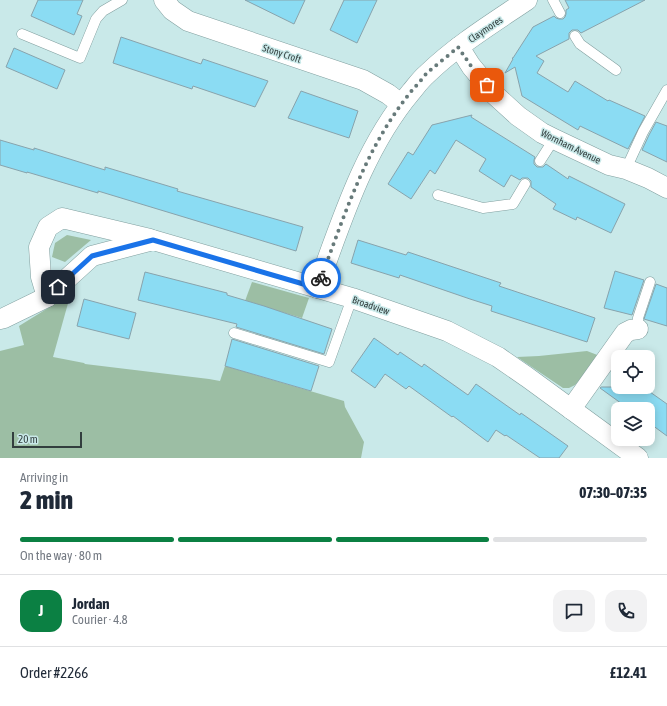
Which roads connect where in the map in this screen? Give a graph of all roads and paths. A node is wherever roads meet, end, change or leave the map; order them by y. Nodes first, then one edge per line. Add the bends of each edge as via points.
1 (122, 0) edge
2 (164, 0) edge
3 (527, 0) edge
4 (553, 0) edge
5 (560, 13) dead end
6 (22, 34) dead end
7 (575, 36) dead end
8 (458, 47) junction
9 (616, 70) dead end
10 (667, 90) edge
11 (401, 104) junction
12 (554, 139) junction
13 (540, 161) dead end
14 (626, 169) junction
15 (525, 184) dead end
16 (667, 188) edge
17 (438, 195) dead end
18 (153, 240) junction
19 (650, 282) dead end
20 (317, 288) junction
21 (47, 297) junction
22 (352, 298) junction
23 (0, 319) edge
24 (638, 330) joint
25 (234, 333) dead end
26 (571, 409) junction
27 (638, 458) edge

1 - 6 lane via 103,11 96,19 80,58
2 - 11 street, Stony Croft via 172,10 188,21 363,80
3 - 8 street, Claymores
4 - 5 lane
7 - 9 lane via 580,44
8 - 11 street, Claymores via 426,74
8 - 12 street, Wornham Avenue via 495,94 518,116
10 - 14 lane
11 - 20 street, Claymores via 380,136 360,177
12 - 13 lane
12 - 14 street, Wornham Avenue via 608,165
14 - 16 street, Wornham Avenue
15 - 17 lane via 513,204 483,208
18 - 20 street, Broadview
18 - 21 street via 92,256
18 - 21 street, Broadview via 62,218 48,227 39,247 41,277
19 - 24 lane via 638,318
20 - 22 street, Broadview
21 - 23 street
22 - 25 lane via 329,362
22 - 26 street, Broadview via 447,330 500,358
24 - 26 street via 625,333
26 - 27 street, Broadview

